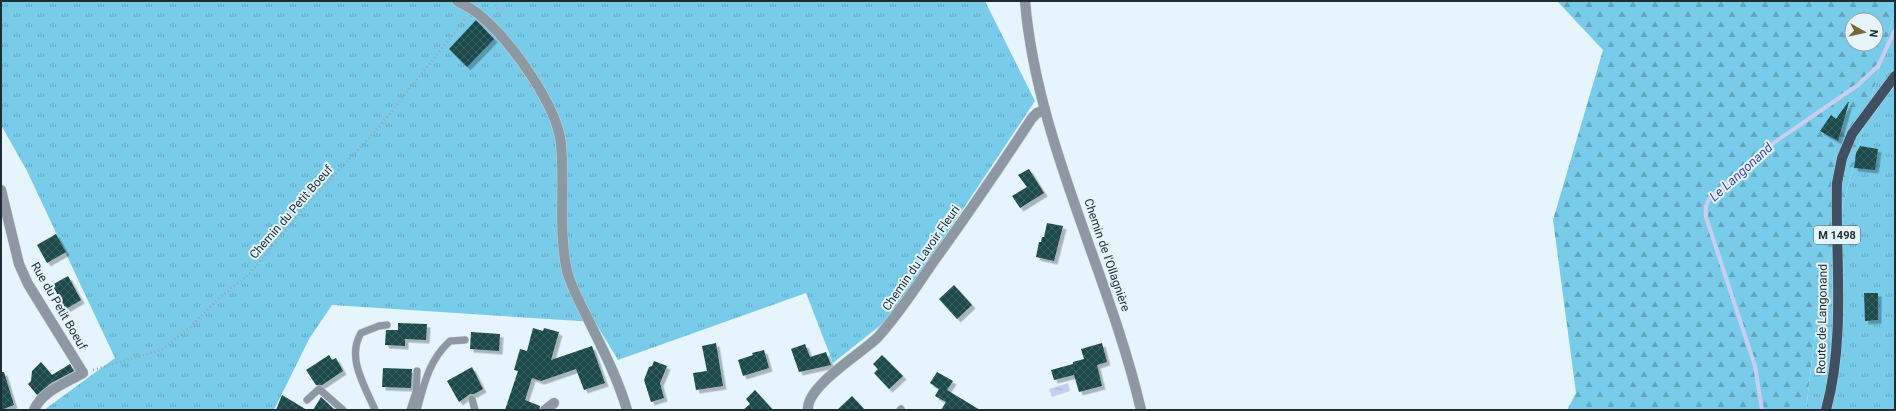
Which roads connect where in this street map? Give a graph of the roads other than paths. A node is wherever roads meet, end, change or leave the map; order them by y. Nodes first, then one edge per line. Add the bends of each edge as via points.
1 (457, 1) edge
2 (1025, 1) edge
3 (1895, 76) edge
4 (1045, 110) junction
5 (1, 190) edge
6 (387, 325) dead end
7 (465, 340) dead end
8 (417, 371) dead end
9 (472, 399) dead end
10 (307, 400) dead end
11 (554, 403) dead end
12 (34, 410) edge
13 (343, 410) edge
14 (375, 410) edge
15 (410, 410) edge
16 (417, 410) edge
17 (475, 410) edge
18 (545, 410) edge
19 (627, 410) edge
20 (808, 410) edge
21 (1141, 410) edge
22 (1826, 410) edge

1 - 19 street via 472,9 496,31 543,93 554,118 561,143 564,253 568,272 574,290 617,378
2 - 4 street, Chemin de l'Ollagnière
3 - 22 main road, Route de Langonand / M 1498 via 1852,134 1842,158 1837,183 1834,383
4 - 20 street, Chemin du Lavoir Fleuri via 1032,118 894,319 860,353 818,388 809,401
4 - 21 street, Chemin de l'Ollagnière via 1116,318
5 - 12 street, Rue du Petit Boeuf via 19,264 28,284 83,373 45,394
6 - 14 lane via 361,333 355,349 355,359
7 - 16 lane via 450,341 434,358
8 - 15 lane via 416,392
9 - 17 lane
10 - 13 lane via 320,389
11 - 18 street

